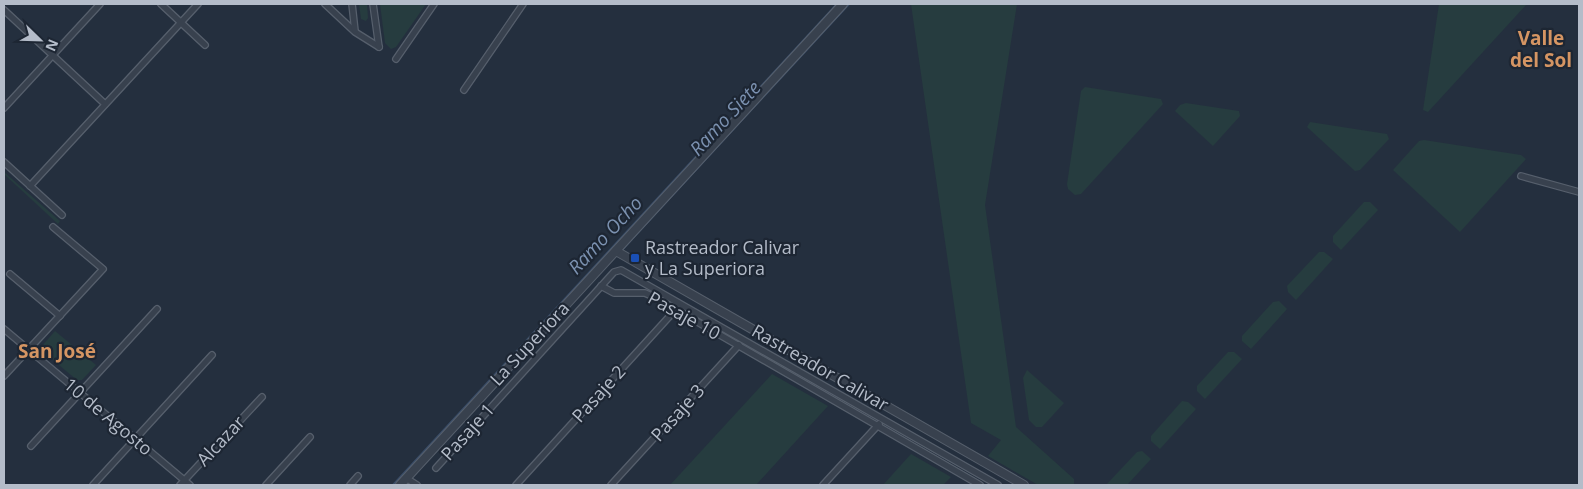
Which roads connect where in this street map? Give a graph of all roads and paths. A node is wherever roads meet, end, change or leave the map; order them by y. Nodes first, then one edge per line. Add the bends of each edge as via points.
1 (100, 4) edge
2 (161, 4) edge
3 (198, 4) edge
4 (325, 4) edge
5 (352, 4) edge
6 (373, 4) edge
7 (434, 4) edge
8 (523, 4) edge
9 (843, 4) edge
10 (4, 10) edge
11 (181, 22) junction
12 (356, 32) junction
13 (205, 45) dead end
14 (52, 55) junction
15 (396, 59) dead end
16 (464, 90) dead end
17 (105, 104) junction
18 (4, 108) edge
19 (4, 162) edge
20 (1521, 176) dead end
21 (30, 186) junction
22 (1579, 192) edge
23 (62, 215) dead end
24 (53, 227) dead end
25 (616, 251) junction
26 (10, 274) dead end
27 (601, 286) junction
28 (681, 303) junction
29 (157, 309) dead end
30 (676, 309) junction
31 (60, 316) junction
32 (4, 329) edge
33 (744, 340) junction
34 (738, 346) junction
35 (28, 350) junction
36 (212, 355) dead end
37 (4, 376) edge
38 (80, 393) junction
39 (262, 397) dead end
40 (884, 419) junction
41 (878, 425) junction
42 (310, 437) dead end
43 (135, 439) junction
44 (31, 446) dead end
45 (436, 468) dead end
46 (358, 476) dead end
47 (402, 483) edge
48 (185, 484) edge
49 (92, 485) edge
50 (266, 485) edge
51 (350, 485) edge
52 (418, 485) edge
53 (516, 485) edge
54 (611, 485) edge
55 (823, 485) edge
56 (980, 485) edge
57 (998, 485) edge
58 (1024, 485) edge

1 - 14 street
2 - 11 street
3 - 11 street
4 - 12 street
5 - 12 street
6 - 12 street via 379,47
7 - 15 street
8 - 16 street
9 - 25 street, La Superiora
10 - 14 street
11 - 13 street
11 - 17 street
14 - 17 street
14 - 18 street
17 - 21 street
19 - 21 street
20 - 22 street
21 - 23 street
24 - 31 street via 103,269
25 - 47 street, La Superiora
25 - 58 street, Rastreador Calivar
26 - 31 street
27 - 28 street, Pasaje 10 via 614,272 621,270
27 - 30 street, Pasaje 10 via 614,293 645,293
27 - 45 street, Pasaje 1
28 - 30 street, Pasaje 2
28 - 33 street, Pasaje 10
29 - 38 street
30 - 34 street, Pasaje 10
30 - 53 street, Pasaje 2
31 - 35 street
32 - 35 street, 10 de Agosto
33 - 34 street, Pasaje 3
33 - 40 street, Pasaje 10
34 - 41 street, Pasaje 10
34 - 54 street, Pasaje 3
35 - 37 street
35 - 38 street, 10 de Agosto
36 - 43 street
38 - 43 street, 10 de Agosto
38 - 44 street
39 - 48 street, Alcazar
40 - 41 street
40 - 57 street, Pasaje 10
41 - 55 street
41 - 56 street, Pasaje 10
42 - 50 street
43 - 48 street, 10 de Agosto
43 - 49 street
46 - 51 street
47 - 52 street

